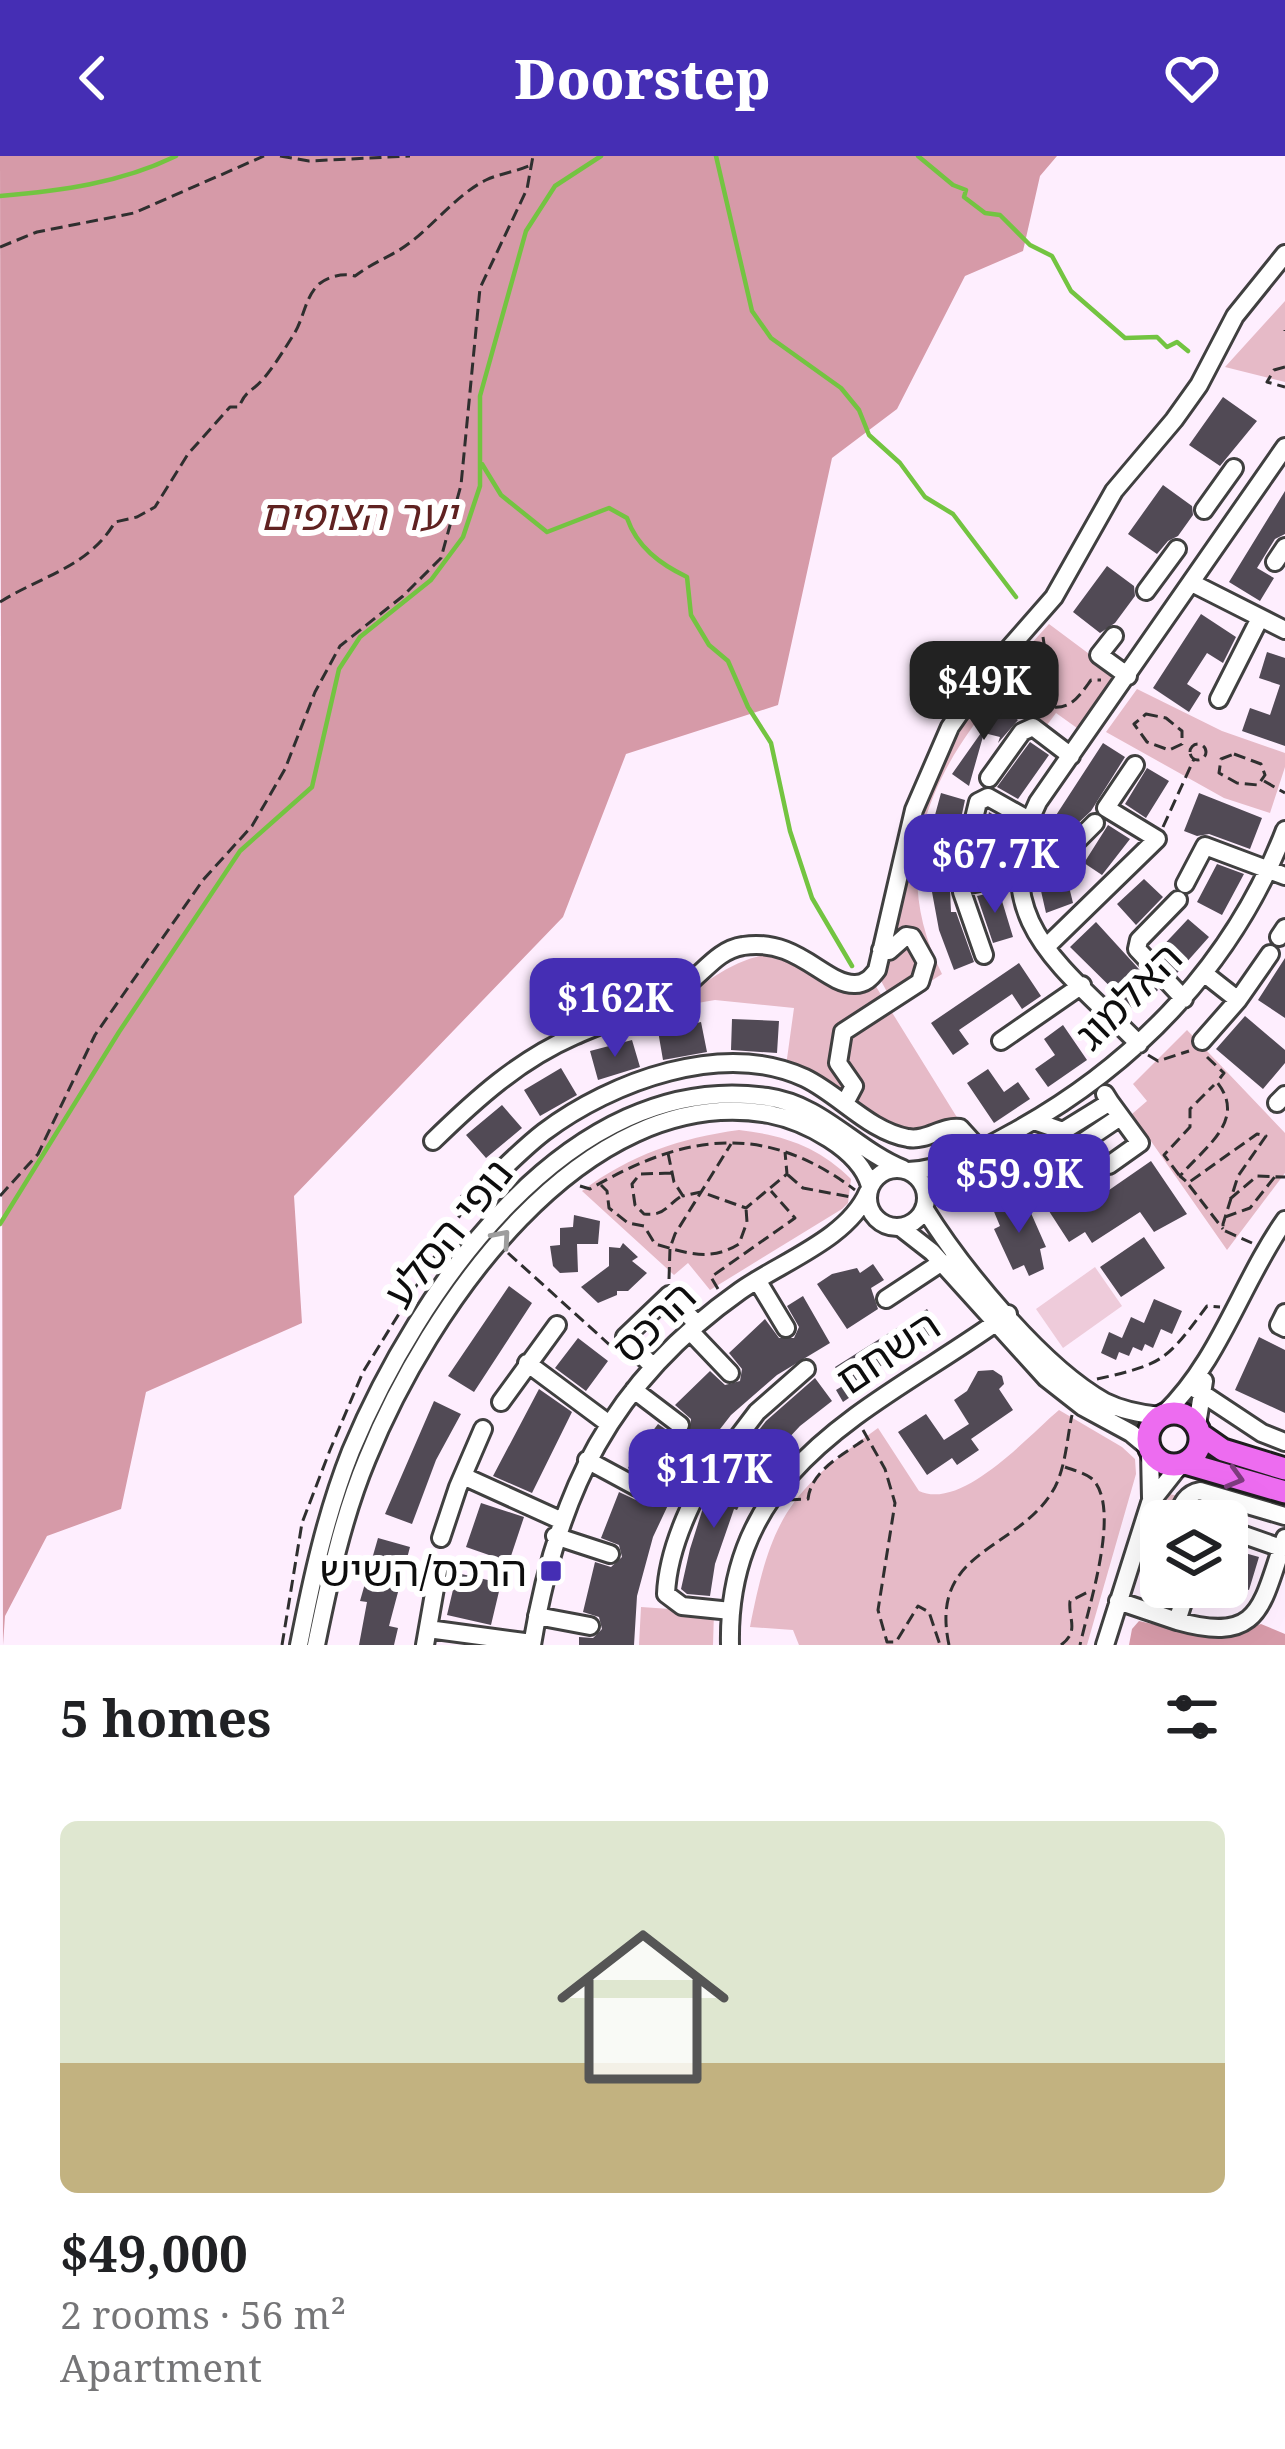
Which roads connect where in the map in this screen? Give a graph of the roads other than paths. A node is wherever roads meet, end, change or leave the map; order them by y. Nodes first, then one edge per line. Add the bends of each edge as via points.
1 (1285, 254) edge
2 (1285, 447) edge
3 (1234, 468) dead end
4 (1278, 474) edge
5 (1220, 489) junction
6 (1245, 507) junction
7 (1204, 510) dead end
8 (1177, 549) dead end
9 (1159, 575) junction
10 (1189, 589) junction
11 (1146, 592) dead end
12 (1260, 619) junction
13 (1285, 630) edge
14 (1114, 636) dead end
15 (1128, 676) junction
16 (1219, 699) dead end
17 (1071, 755) junction
18 (1135, 765) dead end
19 (989, 778) dead end
20 (1095, 823) dead end
21 (1026, 827) junction
22 (1285, 830) edge
23 (961, 872) dead end
24 (1277, 872) edge
25 (1018, 874) junction
26 (1278, 940) edge
27 (1046, 947) junction
28 (881, 950) junction
29 (984, 956) dead end
30 (1205, 974) junction
31 (1082, 985) junction
32 (1184, 999) junction
33 (1238, 1000) junction
34 (1001, 1041) dead end
35 (1202, 1041) dead end
36 (1139, 1044) junction
37 (695, 1068) junction
38 (1098, 1079) junction
39 (698, 1098) junction
40 (844, 1103) junction
41 (1034, 1121) junction
42 (434, 1141) dead end
43 (973, 1154) junction
44 (905, 1170) junction
45 (868, 1192) junction
46 (470, 1201) dead end
47 (925, 1203) junction
48 (1285, 1220) edge
49 (893, 1226) junction
50 (836, 1232) junction
51 (1268, 1247) junction
52 (1285, 1256) edge
53 (942, 1262) junction
54 (757, 1280) junction
55 (886, 1299) dead end
56 (1285, 1313) edge
57 (1001, 1318) junction
58 (556, 1324) dead end
59 (694, 1327) junction
60 (786, 1328) dead end
61 (1285, 1328) edge
62 (527, 1363) junction
63 (653, 1367) junction
64 (806, 1369) dead end
65 (730, 1373) dead end
66 (1197, 1388) junction
67 (634, 1390) junction
68 (501, 1402) dead end
69 (1162, 1415) junction
70 (609, 1424) junction
71 (680, 1425) dead end
72 (483, 1429) dead end
73 (1198, 1430) junction
74 (1285, 1442) edge
75 (721, 1449) dead end
76 (1149, 1450) junction
77 (587, 1460) junction
78 (1182, 1464) junction
79 (1285, 1469) edge
80 (463, 1476) junction
81 (782, 1480) junction
82 (637, 1486) dead end
83 (1285, 1492) edge
84 (1150, 1500) edge
85 (1152, 1500) edge
86 (1187, 1500) edge
87 (1231, 1500) edge
88 (1248, 1505) edge
89 (1285, 1516) edge
90 (557, 1528) junction
91 (1140, 1534) edge
92 (1248, 1534) edge
93 (441, 1538) dead end
94 (1283, 1543) edge
95 (610, 1554) dead end
96 (438, 1571) dead end
97 (1118, 1601) junction
98 (1181, 1608) edge
99 (731, 1611) junction
100 (537, 1616) junction
101 (1177, 1621) junction
102 (590, 1625) dead end
103 (427, 1637) edge
104 (532, 1644) edge
105 (299, 1645) edge
106 (316, 1645) edge
107 (730, 1645) edge
108 (1106, 1645) edge

1 - 28 street via 1235,316 1174,420 1114,491 1054,597 970,696 935,755
2 - 4 street
3 - 5 street
4 - 6 street
5 - 6 street
5 - 7 street
6 - 10 street
8 - 9 street
9 - 10 street
9 - 11 street
10 - 12 street
10 - 15 street
12 - 13 street
12 - 16 street
14 - 15 street via 1099,655
15 - 17 street
17 - 19 street via 1033,727
17 - 21 street
18 - 27 street via 1106,808 1157,839
20 - 21 street via 1064,854
21 - 23 street via 988,796 978,802
21 - 25 street
22 - 24 street, האלמוג
24 - 30 street, האלמוג
24 - 32 street via 1204,846 1137,949
25 - 27 street via 1024,910
25 - 29 street via 962,892
26 - 33 street
27 - 31 street
28 - 40 street via 912,937 925,969 920,982 843,1032 838,1063 854,1086
28 - 42 street via 877,970 858,985 777,947 723,953 672,994 539,1053
30 - 32 street, האלמוג
30 - 33 street
31 - 34 street
31 - 36 street
32 - 36 street, האלמוג
33 - 35 street
36 - 38 street, האלמוג
37 - 39 street
37 - 40 street via 774,1069
37 - 46 street via 632,1084 576,1111
38 - 41 street, האלמוג
38 - 41 street via 1115,1110 1063,1131
39 - 44 street, נופי הסלע via 751,1094 792,1102
39 - 105 street, נופי הסלע via 633,1117 566,1155 457,1265 399,1354 350,1454
40 - 43 street via 904,1137 960,1128
41 - 43 street, האלמוג
43 - 44 street, האלמוג
43 - 47 street, האלמוג
44 - 45 street via 887,1170
44 - 47 street via 921,1182
45 - 49 street via 874,1216
45 - 50 street, הרכס
106 -> 45 street, נופי הסלע via 345,1520 389,1408 444,1313 498,1243 562,1180 640,1133 736,1111 812,1130 856,1161
47 - 49 street via 915,1221
47 - 57 street
48 - 51 street
49 - 50 street, הרכס
49 - 53 street
50 - 54 street, הרכס
51 - 52 street
51 - 66 street
53 - 55 street
53 - 57 street
54 - 59 street, הרכס
54 - 60 street
56 - 61 street
57 - 69 street via 1092,1394 1125,1411
57 - 76 street via 1064,1393
57 - 81 street, השחם via 820,1442
58 - 62 street
59 - 63 street, הרכס
59 - 63 street via 670,1295 625,1337
59 - 65 street
62 - 68 street
62 - 70 street
63 - 67 street, הרכס
64 - 81 street via 738,1437
66 - 69 street
66 - 73 street
66 - 74 street
67 - 70 street, הרכס
67 - 71 street
69 - 73 main road via 1179,1413
69 - 76 main road via 1149,1430
70 - 77 street, הרכס
72 - 80 street
73 - 78 main road via 1197,1451
73 - 79 main road via 1223,1450
75 - 99 street via 693,1500 667,1594 675,1604
76 - 78 main road via 1160,1462
76 - 84 street
77 - 82 street
77 - 90 street, הרכס
78 -> 83 main road
78 - 85 street
80 - 90 street
80 - 93 street
81 - 99 street, השחם via 750,1539
86 - 87 street via 1200,1491
88 - 89 street
90 - 95 street
90 - 100 street, הרכס
91 - 97 street
92 - 94 street
94 - 101 street via 1248,1622 1222,1632
96 - 103 street
97 - 101 street
97 - 108 street
98 - 101 street
99 - 107 street, השחם
100 - 102 street
100 - 104 street, הרכס
103 - 104 street

